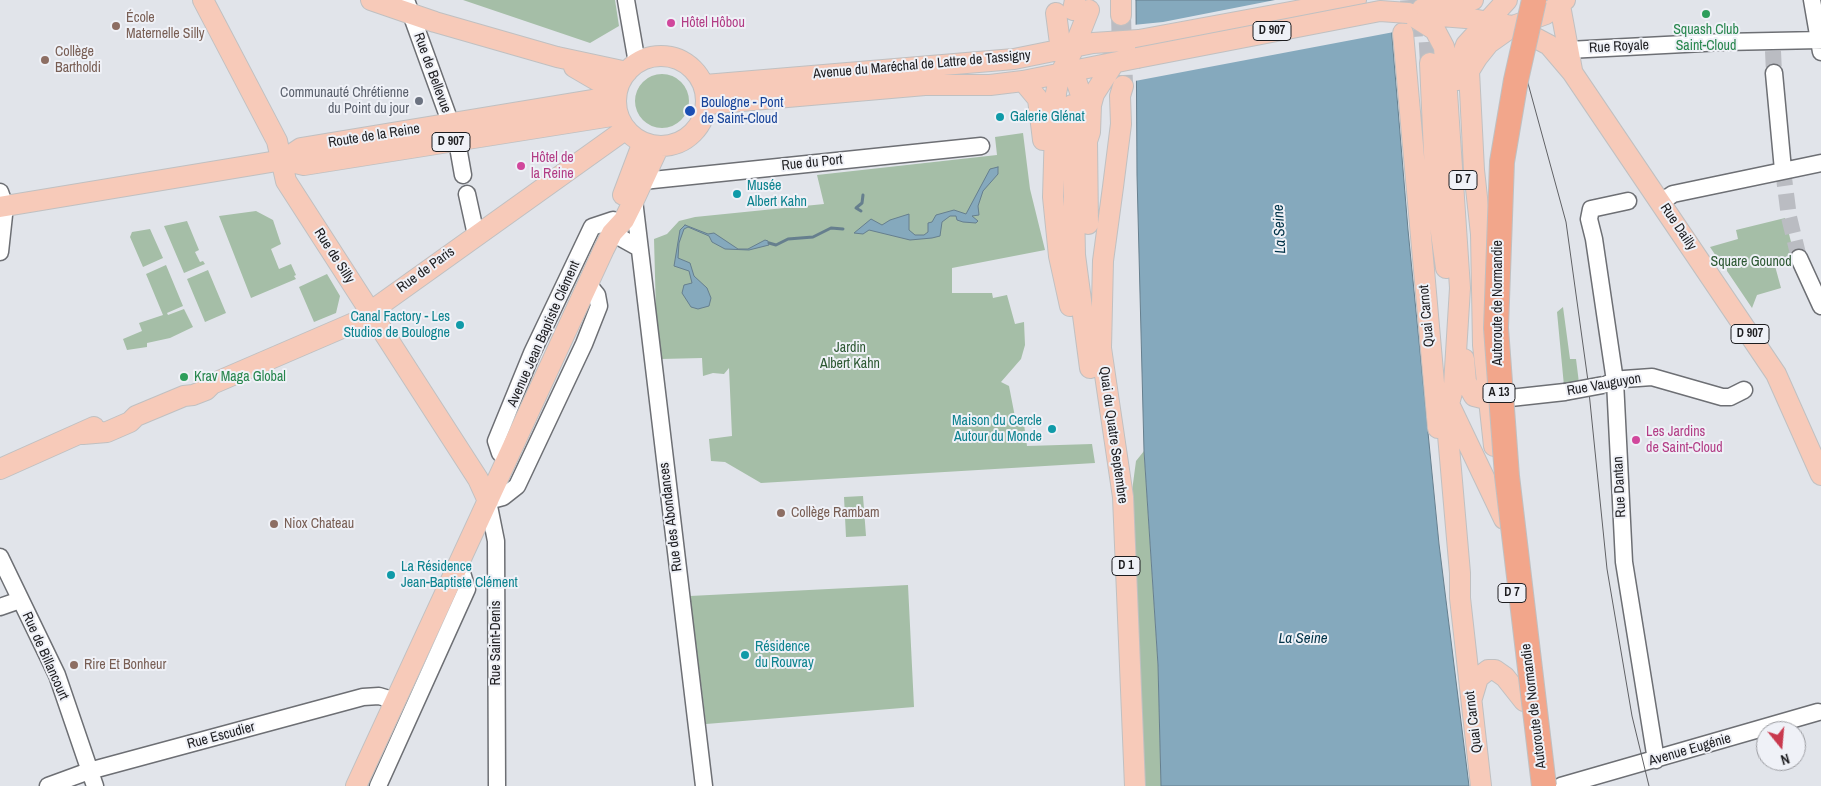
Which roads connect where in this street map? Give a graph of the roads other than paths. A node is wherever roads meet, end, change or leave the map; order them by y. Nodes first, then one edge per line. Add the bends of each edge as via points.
1 (203, 0) edge
2 (371, 0) edge
3 (626, 0) edge
4 (1356, 0) edge
5 (1473, 0) edge
6 (1507, 0) edge
7 (1522, 0) edge
8 (1534, 0) edge
9 (1812, 0) edge
10 (1561, 2) edge
11 (406, 4) edge
12 (1073, 10) edge
13 (1408, 13) junction
14 (1486, 21) junction
15 (1513, 26) junction
16 (1112, 40) junction
17 (1820, 44) edge
18 (1138, 49) junction
19 (1568, 50) junction
20 (1035, 56) junction
21 (557, 57) junction
22 (1067, 61) junction
23 (1114, 63) junction
24 (1430, 64) tunnel mouth
25 (632, 67) junction
26 (1572, 72) junction
27 (1774, 73) tunnel mouth
28 (1023, 81) junction
29 (925, 85) junction
30 (1123, 86) tunnel mouth
31 (706, 94) junction
32 (1072, 105) dead end
33 (619, 108) junction
34 (453, 132) junction
35 (1087, 141) junction
36 (651, 144) junction
37 (981, 146) dead end
38 (283, 160) junction
39 (1821, 163) edge
40 (1783, 170) junction
41 (1054, 174) junction
42 (463, 175) dead end
43 (643, 181) junction
44 (467, 194) dead end
45 (634, 200) junction
46 (1628, 201) dead end
47 (2, 202) edge
48 (1661, 202) junction
49 (612, 226) junction
50 (476, 235) junction
51 (639, 248) junction
52 (0, 252) edge
53 (1799, 258) tunnel mouth
54 (588, 284) junction
55 (1821, 306) edge
56 (369, 312) junction
57 (1460, 313) junction
58 (1483, 345) junction
59 (1095, 353) junction
60 (1609, 383) junction
61 (1454, 385) junction
62 (1744, 390) dead end
63 (1490, 400) junction
64 (1449, 404) junction
65 (507, 459) junction
66 (0, 469) edge
67 (1821, 475) edge
68 (488, 501) junction
69 (1504, 519) junction
70 (0, 557) edge
71 (459, 562) junction
72 (1460, 598) junction
73 (20, 600) junction
74 (0, 607) edge
75 (1471, 700) junction
76 (396, 701) junction
77 (1524, 701) junction
78 (1818, 712) dead end
79 (1656, 760) junction
80 (92, 778) edge
81 (48, 786) edge
82 (356, 786) edge
83 (378, 786) edge
84 (497, 786) edge
85 (704, 786) edge
86 (1122, 786) edge
87 (1135, 786) edge
88 (1481, 786) edge
89 (1532, 786) edge
90 (1544, 786) edge
91 (1561, 786) edge

1 - 38 main road, Rue de Silly via 274,134
2 - 11 main road
3 - 25 street
4 - 18 main road, D 907
5 - 13 main road via 1435,5
6 - 14 main road, D 7
7 - 89 highway, Autoroute de Normandie / A 13 via 1504,78 1491,160 1484,328 1495,478
8 - 90 highway, Autoroute de Normandie / A 13, bridge via 1502,162 1496,328 1507,476
9 - 17 street
10 - 15 main road, D 907 via 1546,14
10 - 19 main road, D 907
11 - 21 main road via 469,30
11 - 34 street, Rue de Bellevue
12 - 16 main road
12 - 20 main road
12 - 22 main road
13 - 14 main road, D 907
13 - 18 main road, D 907, bridge via 1380,11
13 - 57 main road, Quai Carnot / D 7 via 1434,30 1444,47
14 - 15 main road, D 907
14 - 58 main road, Quai Carnot / D 7 via 1466,44 1458,84 1474,326
15 - 26 main road, Rue Dailly / D 907 via 1546,42
15 - 58 main road, Quai Carnot / D 7 via 1489,43 1469,72 1481,234
16 - 18 main road, Avenue du Maréchal de Lattre de Tassigny / D 907
16 - 22 main road, Avenue du Maréchal de Lattre de Tassigny / D 907
17 - 19 street, Rue Royale
18 - 22 main road
18 - 23 main road, Avenue du Maréchal de Lattre de Tassigny
19 - 26 main road, D 907
20 - 22 main road, Avenue du Maréchal de Lattre de Tassigny / D 907
20 - 31 main road, Avenue du Maréchal de Lattre de Tassigny / D 907
21 - 25 main road
21 - 33 main road
22 - 23 main road, Avenue du Maréchal de Lattre de Tassigny / D 907
22 - 28 main road, Avenue du Maréchal de Lattre de Tassigny / D 907
22 - 29 main road via 966,74
22 - 35 main road via 1082,98 1083,132
22 - 41 main road via 1056,93
23 - 35 main road via 1093,98
24 - 61 main road, Quai Carnot / D 7 via 1436,197 1452,322
25 - 31 main road via 658,56 680,60 693,68
25 - 33 main road
26 - 48 main road, Rue Dailly / D 907
27 - 40 street
28 - 29 main road, Avenue du Maréchal de Lattre de Tassigny / D 907 via 990,85
28 - 41 main road via 1038,99 1044,155
29 - 31 main road, Avenue du Maréchal de Lattre de Tassigny / D 907
30 - 59 main road, Quai du Quatre Septembre / D 1 via 1121,124 1102,261
31 - 36 main road via 704,118 693,133 678,143
32 - 59 main road, Quai du Quatre Septembre / D 1 via 1075,255
33 - 34 main road, Route de la Reine / D 907
33 - 36 main road
33 - 50 main road, Rue de Paris
34 - 38 main road, Route de la Reine / D 907 via 300,148
34 - 42 street, Rue de Bellevue
35 - 59 main road via 1090,288
36 - 43 main road, Avenue Jean Baptiste Clément
36 - 49 main road, Avenue Jean Baptiste Clément
37 - 43 street, Rue du Port
38 - 47 main road, Route de la Reine / D 907
38 - 56 main road, Rue de Silly via 286,181
39 - 40 street
40 - 48 street via 1673,194
41 - 59 main road via 1059,256 1073,317
43 - 45 main road, Avenue Jean Baptiste Clément
44 - 50 street
45 - 49 main road, Avenue Jean Baptiste Clément via 624,220
45 - 51 street, Rue des Abondances
46 - 60 street, Rue Dantan via 1591,209 1589,219 1594,239
47 - 52 street
48 - 67 main road, Rue Dailly / D 907 via 1776,374
49 - 51 street
49 - 54 main road, Avenue Jean Baptiste Clément
49 - 65 street, Avenue Jean Baptiste Clément via 592,227 532,354 496,441 500,453
50 - 56 main road, Rue de Paris
51 - 85 street, Rue des Abondances
53 - 55 street
54 - 65 main road, Avenue Jean Baptiste Clément
54 - 68 street, Avenue Jean Baptiste Clément via 597,295 599,306 584,344 517,486 503,498
56 - 66 main road, Rue de Paris via 350,324 212,384 206,390 136,416 125,416
56 - 68 main road, Rue de Silly via 478,479
57 - 61 main road, Quai Carnot / D 7
57 - 63 main road via 1466,382 1474,396
58 - 63 main road, Quai Carnot / D 7
59 - 86 main road, Quai du Quatre Septembre / D 1 via 1111,497
59 - 87 main road, Quai du Quatre Septembre / D 1 via 1123,497
60 - 62 street, Rue Vauguyon via 1652,377 1730,398
60 - 63 street, Rue Vauguyon, bridge via 1565,392
60 - 79 street, Rue Dantan via 1624,562
61 - 64 main road, Quai Carnot / D 7
63 - 69 main road, Quai Carnot / D 7
64 - 69 main road, Quai Carnot / D 7
64 - 72 main road, Quai Carnot / D 7 via 1450,469
64 - 72 main road, Quai Carnot / D 7 via 1442,369 1439,309 1408,35 1443,487 1452,572
65 - 68 main road, Avenue Jean Baptiste Clément
68 - 71 main road, Avenue Jean Baptiste Clément
68 - 84 street, Rue Saint-Denis via 496,541
69 - 77 main road, Quai Carnot / D 7
70 - 73 street, Rue de Billancourt
71 - 76 main road, Avenue Jean Baptiste Clément
71 - 83 street via 467,589
72 - 75 main road, Quai Carnot / D 7
73 - 74 street
73 - 80 street, Rue de Billancourt via 57,675
75 - 77 main road via 1478,678 1488,670 1495,670 1505,677
75 - 88 main road, Quai Carnot / D 7
76 - 80 street, Rue Escudier via 379,696 362,697
76 - 82 main road, Avenue Jean Baptiste Clément
77 - 89 main road, Quai Carnot / D 7
78 - 79 street, Avenue Eugénie
79 - 91 street, Avenue Eugénie
80 - 81 street, Rue Escudier

